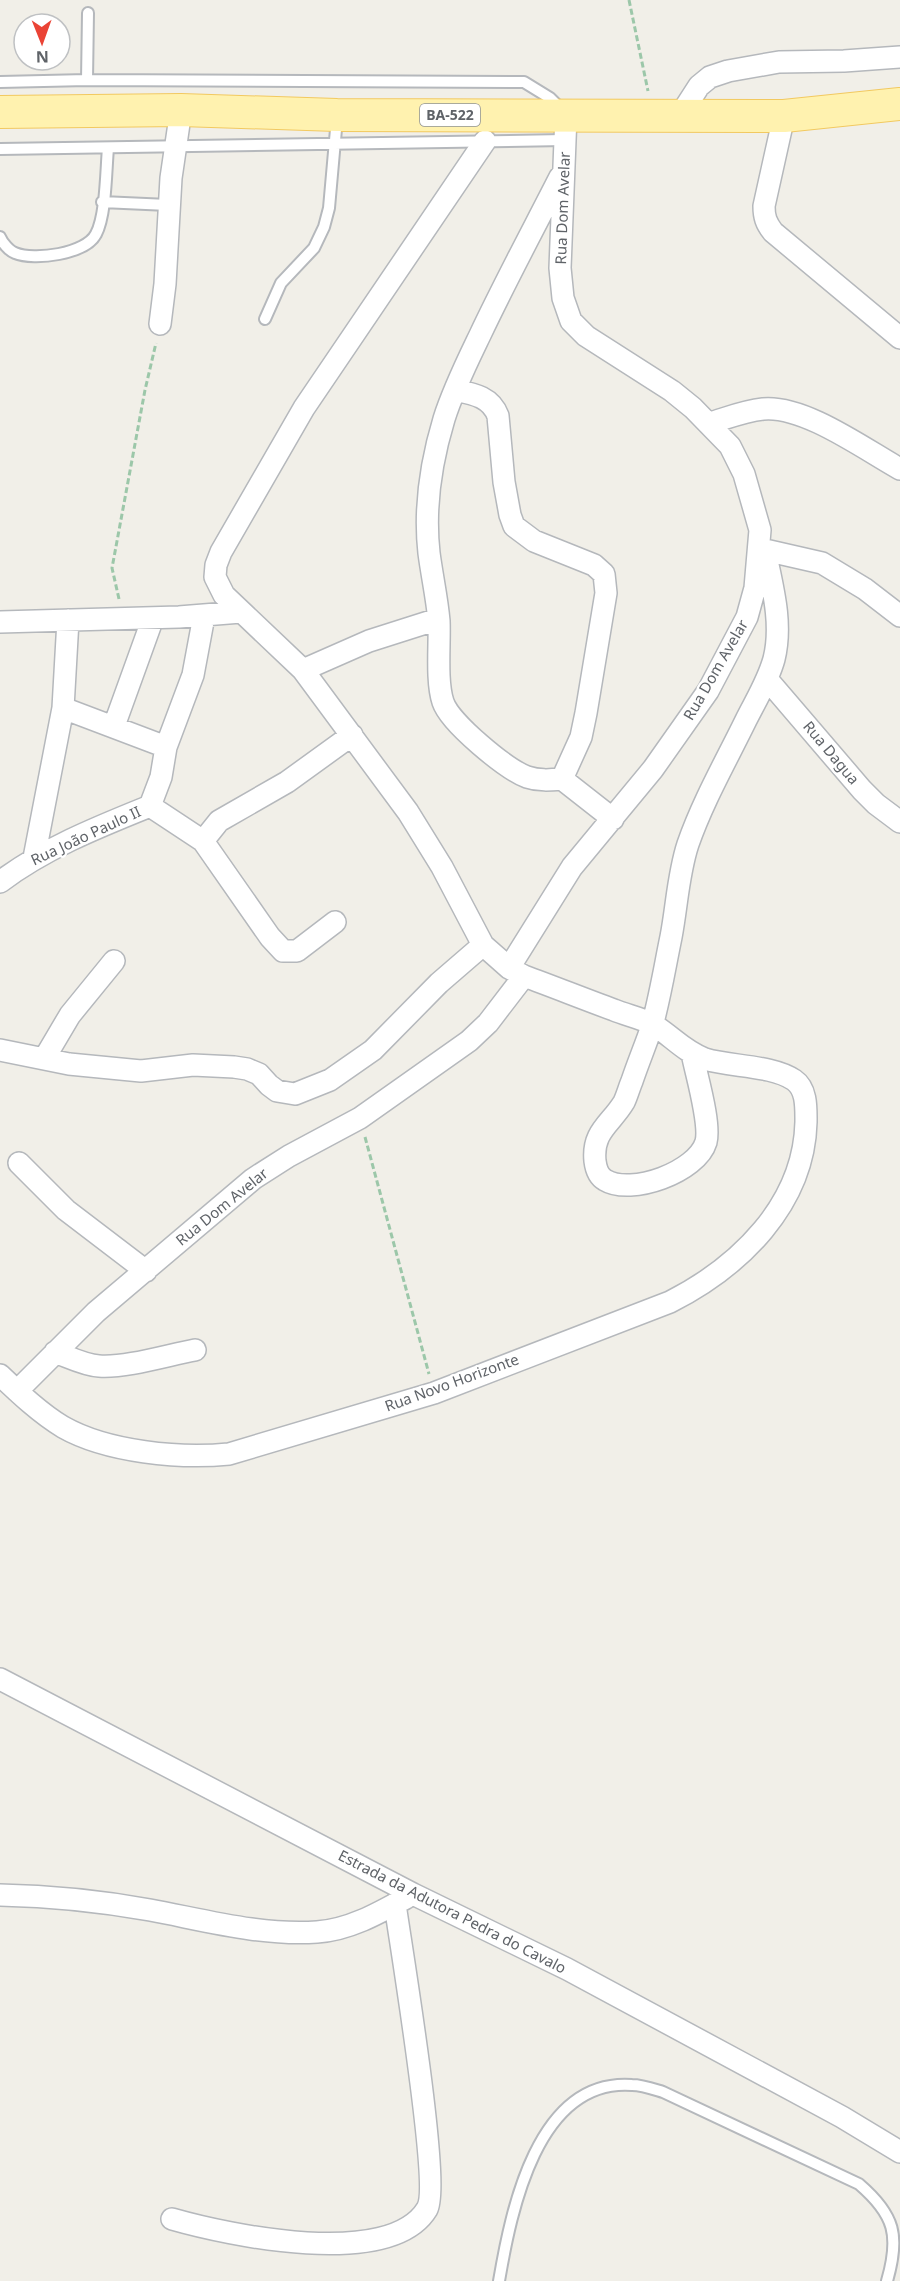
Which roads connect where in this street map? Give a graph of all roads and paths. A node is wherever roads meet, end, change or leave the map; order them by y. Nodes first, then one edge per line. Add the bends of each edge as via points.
1 (629, 0) edge
2 (88, 13) dead end
3 (900, 57) edge
4 (87, 80) junction
5 (0, 82) edge
6 (900, 104) edge
7 (181, 110) junction
8 (0, 112) edge
9 (784, 116) junction
10 (666, 117) junction
11 (566, 128) junction
12 (336, 129) junction
13 (485, 141) junction
14 (175, 147) junction
15 (108, 148) junction
16 (0, 149) edge
17 (563, 171) junction
18 (102, 202) junction
19 (168, 206) junction
20 (0, 237) edge
21 (265, 319) dead end
22 (160, 324) joint
23 (900, 338) edge
24 (455, 390) junction
25 (710, 423) junction
26 (900, 469) edge
27 (763, 540) junction
28 (241, 612) junction
29 (204, 616) junction
30 (900, 616) edge
31 (123, 618) junction
32 (153, 618) junction
33 (438, 619) junction
34 (68, 620) junction
35 (0, 622) edge
36 (303, 670) junction
37 (767, 679) junction
38 (63, 708) junction
39 (114, 726) junction
40 (352, 735) junction
41 (166, 747) junction
42 (562, 779) junction
43 (150, 806) junction
44 (613, 819) junction
45 (900, 822) edge
46 (203, 841) junction
47 (34, 858) junction
48 (0, 882) edge
49 (335, 922) dead end
50 (483, 945) junction
51 (114, 962) dead end
52 (517, 972) junction
53 (652, 1024) junction
54 (0, 1050) edge
55 (692, 1053) junction
56 (44, 1059) junction
57 (360, 1118) junction
58 (20, 1163) dead end
59 (146, 1271) junction
60 (195, 1350) dead end
61 (55, 1352) junction
62 (0, 1375) edge
63 (17, 1391) junction
64 (434, 1393) junction
65 (0, 1679) edge
66 (0, 1895) edge
67 (404, 1899) junction
68 (900, 2152) edge
69 (172, 2219) dead end
70 (499, 2281) edge
71 (887, 2281) edge

1 - 10 path
2 - 4 lane
3 - 10 street via 778,62 728,71 710,77
4 - 5 lane
4 - 11 lane via 524,82 550,98
6 - 9 main road, BA-522
7 - 8 main road, BA-522
7 - 12 main road, BA-522
7 - 14 street
9 - 10 main road, BA-522
9 - 23 street via 764,206 766,224
10 - 11 main road, BA-522
11 - 12 main road, BA-522
11 - 13 lane
11 - 17 street, Rua Dom Avelar
12 - 13 lane
12 - 14 lane
12 - 21 lane via 324,227 314,248 281,283
13 - 28 street via 304,408 221,552 215,577 224,595
14 - 15 lane
14 - 19 street
15 - 16 lane
15 - 18 lane
17 - 24 street
17 - 25 street, Rua Dom Avelar via 560,268 563,298 571,321 586,336 672,391
18 - 19 lane
18 - 20 lane via 96,236 84,247 34,257 14,253
19 - 22 street
22 - 31 path via 112,568
24 - 33 street via 440,435 429,491 429,551
24 - 42 street via 487,399 495,407 507,503 514,526 534,542 594,565 604,574 606,593 586,713 581,736
25 - 26 street via 763,409 788,411 812,420
25 - 27 street, Rua Dom Avelar via 730,446 744,474
27 - 30 street via 822,563
27 - 37 street via 777,628
27 - 44 street, Rua Dom Avelar via 747,617 708,691
28 - 29 street
28 - 36 street
29 - 32 street
29 - 41 street via 193,675
31 - 32 street
31 - 34 street
32 - 39 street
33 - 36 street via 369,641
33 - 42 street via 440,689 443,704 452,717 470,736 519,773 539,780
34 - 35 street
34 - 38 street
36 - 40 street
37 - 45 street, Rua Dagua via 862,790
37 - 53 street via 688,843
38 - 39 street
38 - 47 street
39 - 41 street
40 - 46 street via 287,782 219,821
40 - 50 street via 428,843
41 - 43 street via 161,777
42 - 44 street
43 - 46 street, Rua João Paulo II
43 - 47 street, Rua João Paulo II
44 - 52 street, Rua Dom Avelar via 572,867
46 - 49 street via 283,951 297,951
47 - 48 street, Rua João Paulo II
50 - 52 street
50 - 56 street via 373,1050 330,1080 295,1094 277,1091 259,1074 234,1067 193,1065 141,1071
51 - 56 street via 70,1015
52 - 53 street
52 - 57 street, Rua Dom Avelar via 488,1023 469,1041
53 - 55 street
53 - 55 street via 624,1102 598,1137 596,1170 603,1180 618,1186 637,1186 686,1165 700,1153 706,1142 707,1126
54 - 56 street
55 - 64 street, Rua Novo Horizonte via 778,1074 802,1089 806,1133 801,1156 787,1195 770,1223 744,1252 696,1289 660,1307
57 - 59 street, Rua Dom Avelar via 253,1179
57 - 64 path
58 - 59 street via 66,1210
59 - 61 street, Rua Dom Avelar
60 - 61 street via 100,1366
61 - 63 street, Rua Dom Avelar
62 - 63 street, Rua Novo Horizonte
63 - 64 street, Rua Novo Horizonte via 66,1429 94,1439 153,1452 213,1456 249,1449
65 - 67 street, Estrada da Adutora Pedra do Cavalo
66 - 67 street via 69,1898 285,1932 319,1932 352,1925
67 - 68 street, Estrada da Adutora Pedra do Cavalo via 497,1934 842,2117
67 - 69 street via 428,2142 428,2208 416,2223 398,2232 339,2244 250,2238
70 - 71 lane via 513,2217 538,2145 571,2103 588,2093 620,2085 647,2087 679,2099 859,2184 877,2199 894,2234

